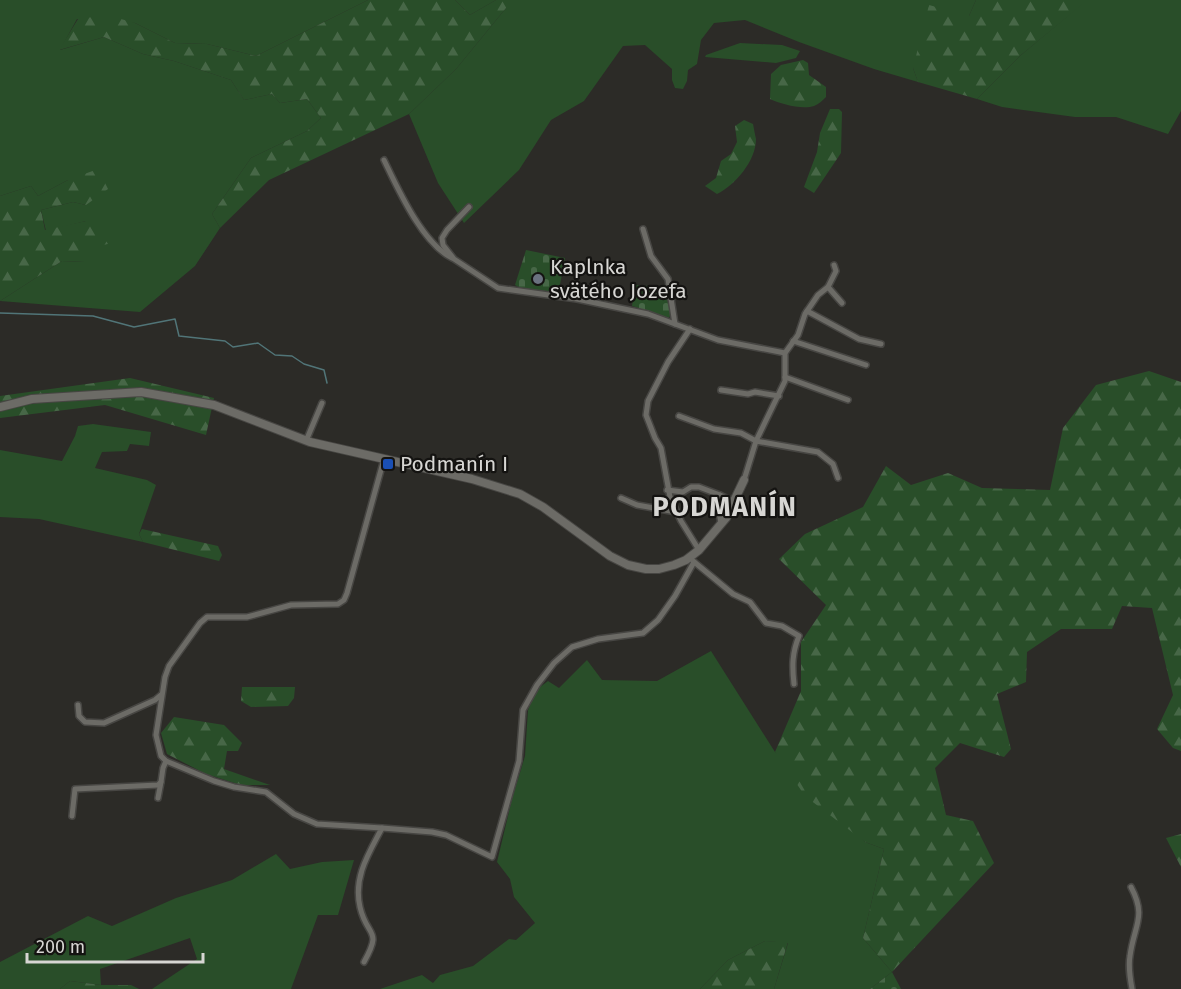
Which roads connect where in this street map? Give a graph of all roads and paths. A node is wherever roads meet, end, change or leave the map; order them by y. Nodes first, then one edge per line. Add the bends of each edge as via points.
1 (384, 160) dead end
2 (469, 207) dead end
3 (643, 229) dead end
4 (454, 259) junction
5 (834, 265) dead end
6 (828, 287) junction
7 (842, 303) dead end
8 (807, 310) junction
9 (675, 324) junction
10 (690, 329) junction
11 (794, 341) junction
12 (881, 344) dead end
13 (785, 353) junction
14 (866, 365) dead end
15 (785, 377) junction
16 (721, 390) dead end
17 (779, 396) junction
18 (848, 400) dead end
19 (322, 403) dead end
20 (0, 407) edge
21 (679, 416) dead end
22 (306, 441) junction
23 (756, 441) junction
24 (384, 459) junction
25 (838, 478) dead end
26 (744, 480) joint
27 (667, 490) junction
28 (720, 495) junction
29 (621, 498) dead end
30 (735, 502) junction
31 (676, 512) junction
32 (722, 525) junction
33 (699, 550) junction
34 (692, 560) junction
35 (794, 684) dead end
36 (161, 695) junction
37 (78, 705) dead end
38 (166, 761) junction
39 (161, 782) junction
40 (158, 798) dead end
41 (72, 816) dead end
42 (382, 828) junction
43 (1131, 887) dead end
44 (364, 962) dead end
45 (1132, 989) edge

1 - 4 street via 428,236
2 - 4 street via 442,238
3 - 9 street via 651,256 668,279
4 - 9 street via 498,288 577,299 648,314
5 - 6 street via 836,271
6 - 7 street
6 - 8 street
8 - 11 street
8 - 12 street via 859,339
9 - 10 street
10 - 13 street via 718,340
10 - 27 street via 648,401 646,415 661,448
11 - 13 street
11 - 14 street
13 - 15 street
15 - 17 street
15 - 18 street
16 - 17 street
17 - 23 street
19 - 22 street
20 - 22 street via 32,399 141,392 214,405
21 - 23 street
22 - 24 street
23 - 25 street via 818,452 833,464
23 - 26 street
24 - 34 street via 520,494 610,556 639,568 660,569
24 - 36 street via 344,600 338,604 291,605 247,617 207,617 169,666
26 - 30 street
27 - 28 street via 683,492 699,487
27 - 31 street
28 - 30 street
28 - 32 street
29 - 31 street
30 - 32 street
31 - 33 street
32 - 33 street
33 - 34 street
34 - 35 street via 733,594 750,602 766,623 782,626 799,636 793,650
34 - 42 street via 675,596 643,633 572,647 537,685 523,711 519,761 492,857 446,835
36 - 37 street via 104,723 85,722 79,716
36 - 38 street via 156,735
38 - 39 street
38 - 42 street via 224,784 266,792 294,814 317,824
39 - 40 street
39 - 41 street via 154,786 75,789
42 - 44 street via 360,874 360,906 374,943
43 - 45 street via 1139,902 1140,915 1129,958

